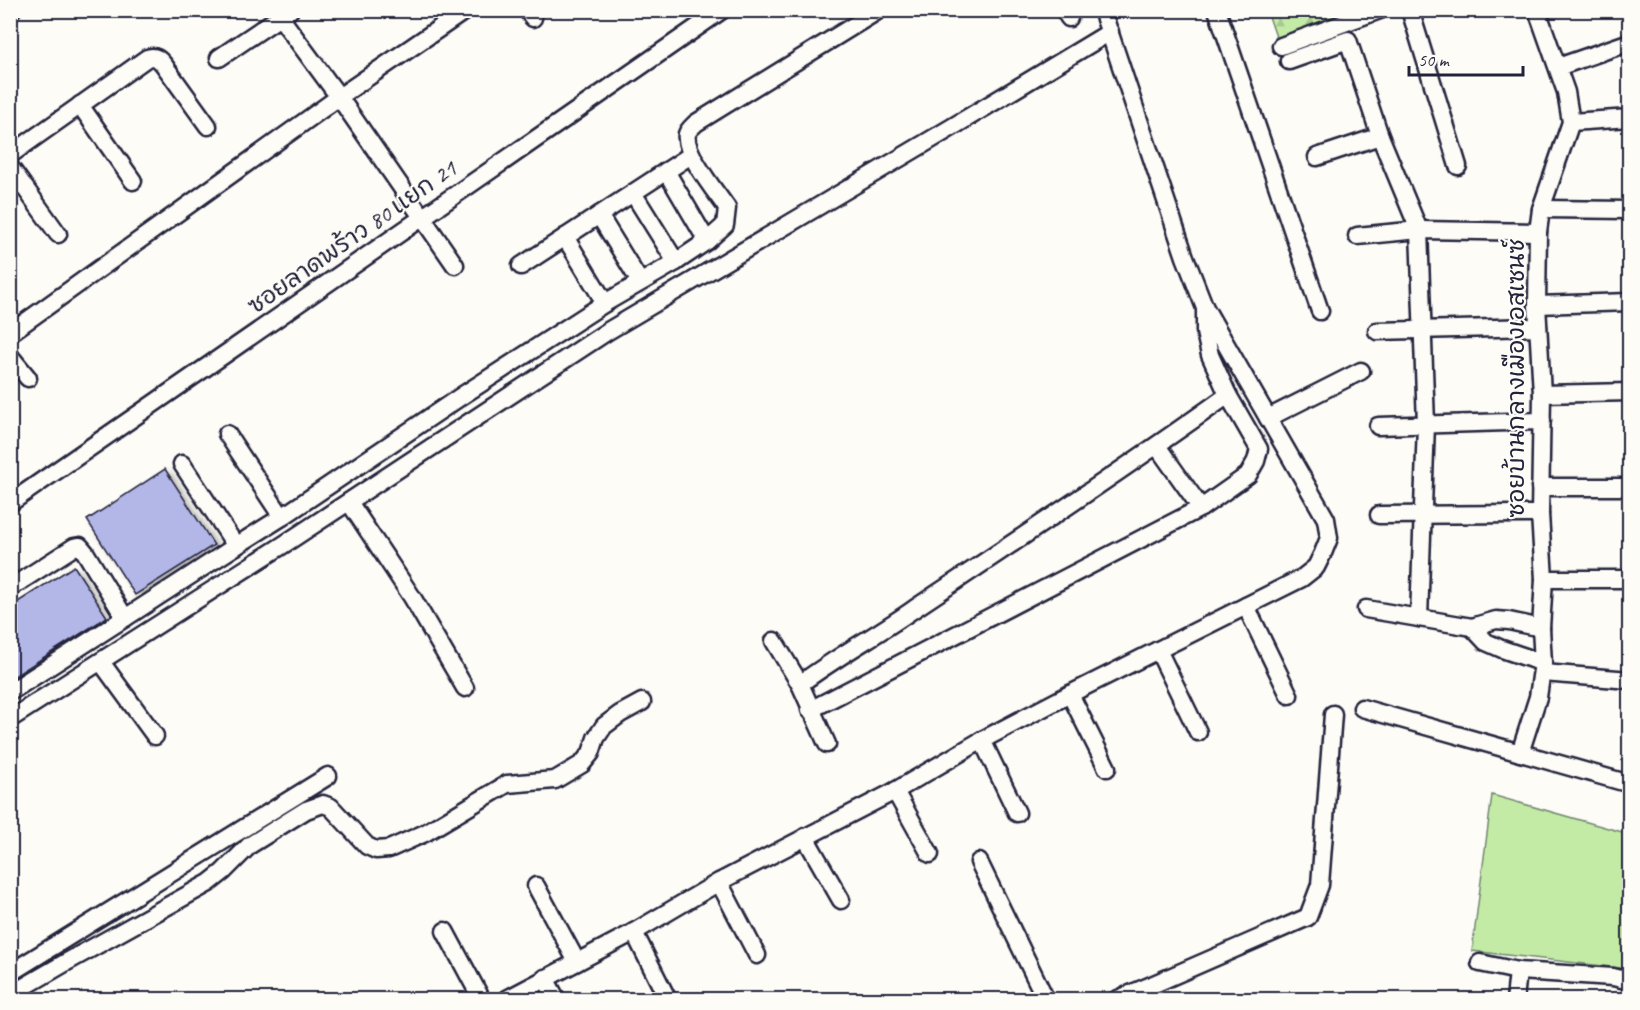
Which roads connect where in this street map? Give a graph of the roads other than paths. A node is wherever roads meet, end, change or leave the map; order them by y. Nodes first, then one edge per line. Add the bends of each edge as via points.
1 (466, 10) edge
2 (722, 10) edge
3 (879, 10) edge
4 (1102, 10) edge
5 (1217, 10) edge
6 (1380, 10) edge
7 (1410, 10) edge
8 (1537, 10) edge
9 (285, 14) edge
10 (1110, 32) junction
11 (1629, 42) edge
12 (219, 58) dead end
13 (1558, 67) junction
14 (339, 97) junction
15 (80, 105) junction
16 (1629, 118) edge
17 (1571, 122) junction
18 (208, 126) dead end
19 (1380, 136) junction
20 (10, 155) edge
21 (691, 155) junction
22 (1317, 157) dead end
23 (1458, 166) dead end
24 (10, 167) edge
25 (666, 171) junction
26 (133, 181) dead end
27 (633, 193) junction
28 (1541, 209) junction
29 (1629, 210) edge
30 (599, 215) junction
31 (422, 217) junction
32 (1419, 230) junction
33 (1538, 232) junction
34 (58, 234) dead end
35 (1357, 236) dead end
36 (565, 237) junction
37 (707, 242) junction
38 (676, 262) junction
39 (455, 265) dead end
40 (521, 266) dead end
41 (640, 282) junction
42 (1629, 302) edge
43 (605, 303) junction
44 (1537, 305) junction
45 (1205, 308) junction
46 (1320, 310) dead end
47 (1538, 327) junction
48 (1422, 330) junction
49 (1377, 331) dead end
50 (10, 333) edge
51 (10, 356) edge
52 (1361, 371) dead end
53 (28, 378) dead end
54 (1629, 392) edge
55 (1542, 394) junction
56 (1228, 395) junction
57 (1268, 418) junction
58 (1542, 421) junction
59 (1426, 424) junction
60 (1378, 426) dead end
61 (227, 434) dead end
62 (1156, 446) junction
63 (182, 464) dead end
64 (1629, 487) edge
65 (1540, 488) junction
66 (10, 502) edge
67 (349, 502) junction
68 (1201, 508) junction
69 (1540, 514) junction
70 (1379, 515) dead end
71 (1424, 515) junction
72 (282, 516) junction
73 (236, 546) junction
74 (1544, 579) junction
75 (1629, 579) edge
76 (10, 588) edge
77 (1246, 606) junction
78 (1366, 609) dead end
79 (125, 618) junction
80 (1419, 618) junction
81 (1472, 627) junction
82 (1541, 628) junction
83 (774, 641) dead end
84 (1158, 650) junction
85 (101, 662) junction
86 (1543, 668) junction
87 (1629, 680) edge
88 (800, 684) junction
89 (465, 688) dead end
90 (10, 692) edge
91 (1070, 694) junction
92 (1289, 695) dead end
93 (642, 702) dead end
94 (1362, 708) dead end
95 (810, 710) junction
96 (1333, 714) dead end
97 (10, 718) edge
98 (1198, 732) dead end
99 (155, 736) dead end
100 (982, 740) junction
101 (827, 744) dead end
102 (1520, 753) junction
103 (1107, 768) dead end
104 (328, 776) dead end
105 (1629, 784) edge
106 (895, 791) junction
107 (1017, 813) dead end
108 (805, 837) junction
109 (930, 854) dead end
110 (979, 862) dead end
111 (719, 882) junction
112 (536, 886) dead end
113 (841, 900) dead end
114 (445, 931) dead end
115 (634, 932) junction
116 (757, 955) dead end
117 (577, 962) junction
118 (1480, 963) dead end
119 (1518, 971) junction
120 (10, 973) edge
121 (545, 978) junction
122 (1629, 981) edge
123 (1149, 993) edge
124 (10, 995) edge
125 (482, 999) edge
126 (505, 999) edge
127 (557, 999) edge
128 (668, 999) edge
129 (1046, 999) edge
130 (1116, 999) edge
131 (1515, 999) edge

1 - 14 street
2 - 31 street, ซอยลาดพร้าว 80 แยก 21
3 - 21 street via 696,123 688,132
4 - 10 street
5 - 46 street
6 - 19 street via 1285,54 1348,40
7 - 23 street
8 - 13 street, ซอยบ้านกลางเมืองเอสเซนซ์
9 - 12 street
9 - 14 street
10 - 45 street
10 - 67 street via 608,331
11 - 13 street
13 - 17 street, ซอยบ้านกลางเมืองเอสเซนซ์
14 - 31 street
14 - 50 street
15 - 18 street via 153,56 164,65
15 - 20 street
15 - 26 street
16 - 17 street
17 - 28 street, ซอยบ้านกลางเมืองเอสเซนซ์
19 - 22 street
19 - 32 street
21 - 25 street
21 - 37 street via 727,208 725,225
24 - 34 street
25 - 27 street
25 - 37 street
27 - 30 street
27 - 38 street
28 - 29 street
28 - 33 street, ซอยบ้านกลางเมืองเอสเซนซ์
30 - 36 street
30 - 41 street
31 - 39 street
31 - 66 street, ซอยลาดพร้าว 80 แยก 21
32 - 33 street
32 - 35 street
32 - 48 street
33 - 44 street, ซอยบ้านกลางเมืองเอสเซนซ์
36 - 40 street
36 - 43 street
37 - 38 street
38 - 41 street
41 - 43 street
42 - 44 street
43 - 72 street
44 - 47 street, ซอยบ้านกลางเมืองเอสเซนซ์
45 - 56 street via 1210,355
45 - 57 street
47 - 48 street
47 - 55 street, ซอยบ้านกลางเมืองเอสเซนซ์
48 - 49 street
48 - 59 street
51 - 53 street
52 - 57 street
54 - 55 street
55 - 58 street, ซอยบ้านกลางเมืองเอสเซนซ์
56 - 62 street
56 - 68 street via 1259,449 1248,475
57 - 77 street via 1326,519 1329,538 1316,567
58 - 59 street
58 - 65 street, ซอยบ้านกลางเมืองเอสเซนซ์
59 - 60 street
59 - 71 street
61 - 72 street
62 - 68 street
62 - 88 street
63 - 73 street
64 - 65 street
65 - 69 street, ซอยบ้านกลางเมืองเอสเซนซ์
67 - 85 street
67 - 89 street via 412,597
68 - 95 street
69 - 71 street
69 - 74 street, ซอยบ้านกลางเมืองเอสเซนซ์
70 - 71 street
71 - 80 street
72 - 73 street
73 - 79 street
74 - 75 street
74 - 82 street, ซอยบ้านกลางเมืองเอสเซนซ์
76 - 79 street via 80,546
77 - 84 street
77 - 92 street
78 - 80 street
79 - 90 street
80 - 81 street
81 - 82 street via 1496,620
81 - 86 street via 1486,642
82 - 86 street, ซอยบ้านกลางเมืองเอสเซนซ์
83 - 88 street
84 - 91 street
84 - 98 street
85 - 97 street
85 - 99 street
86 - 87 street
86 - 102 street, ซอยบ้านกลางเมืองเอสเซนซ์
88 - 95 street
91 - 100 street
91 - 103 street
93 - 124 street via 604,726 582,764 555,780 507,784 425,833 389,849 370,848 331,807 323,804 306,810 250,845 209,883
94 - 102 street
95 - 101 street
96 - 123 street via 1320,885 1308,917
100 - 106 street
100 - 107 street
102 - 105 street
104 - 120 street
106 - 108 street
106 - 109 street
108 - 111 street
108 - 113 street
110 - 129 street
111 - 115 street
111 - 116 street
112 - 117 street
114 - 125 street
115 - 117 street
115 - 128 street
117 - 121 street
118 - 119 street
119 - 122 street
119 - 131 street
121 - 126 street
121 - 127 street
123 - 130 street

